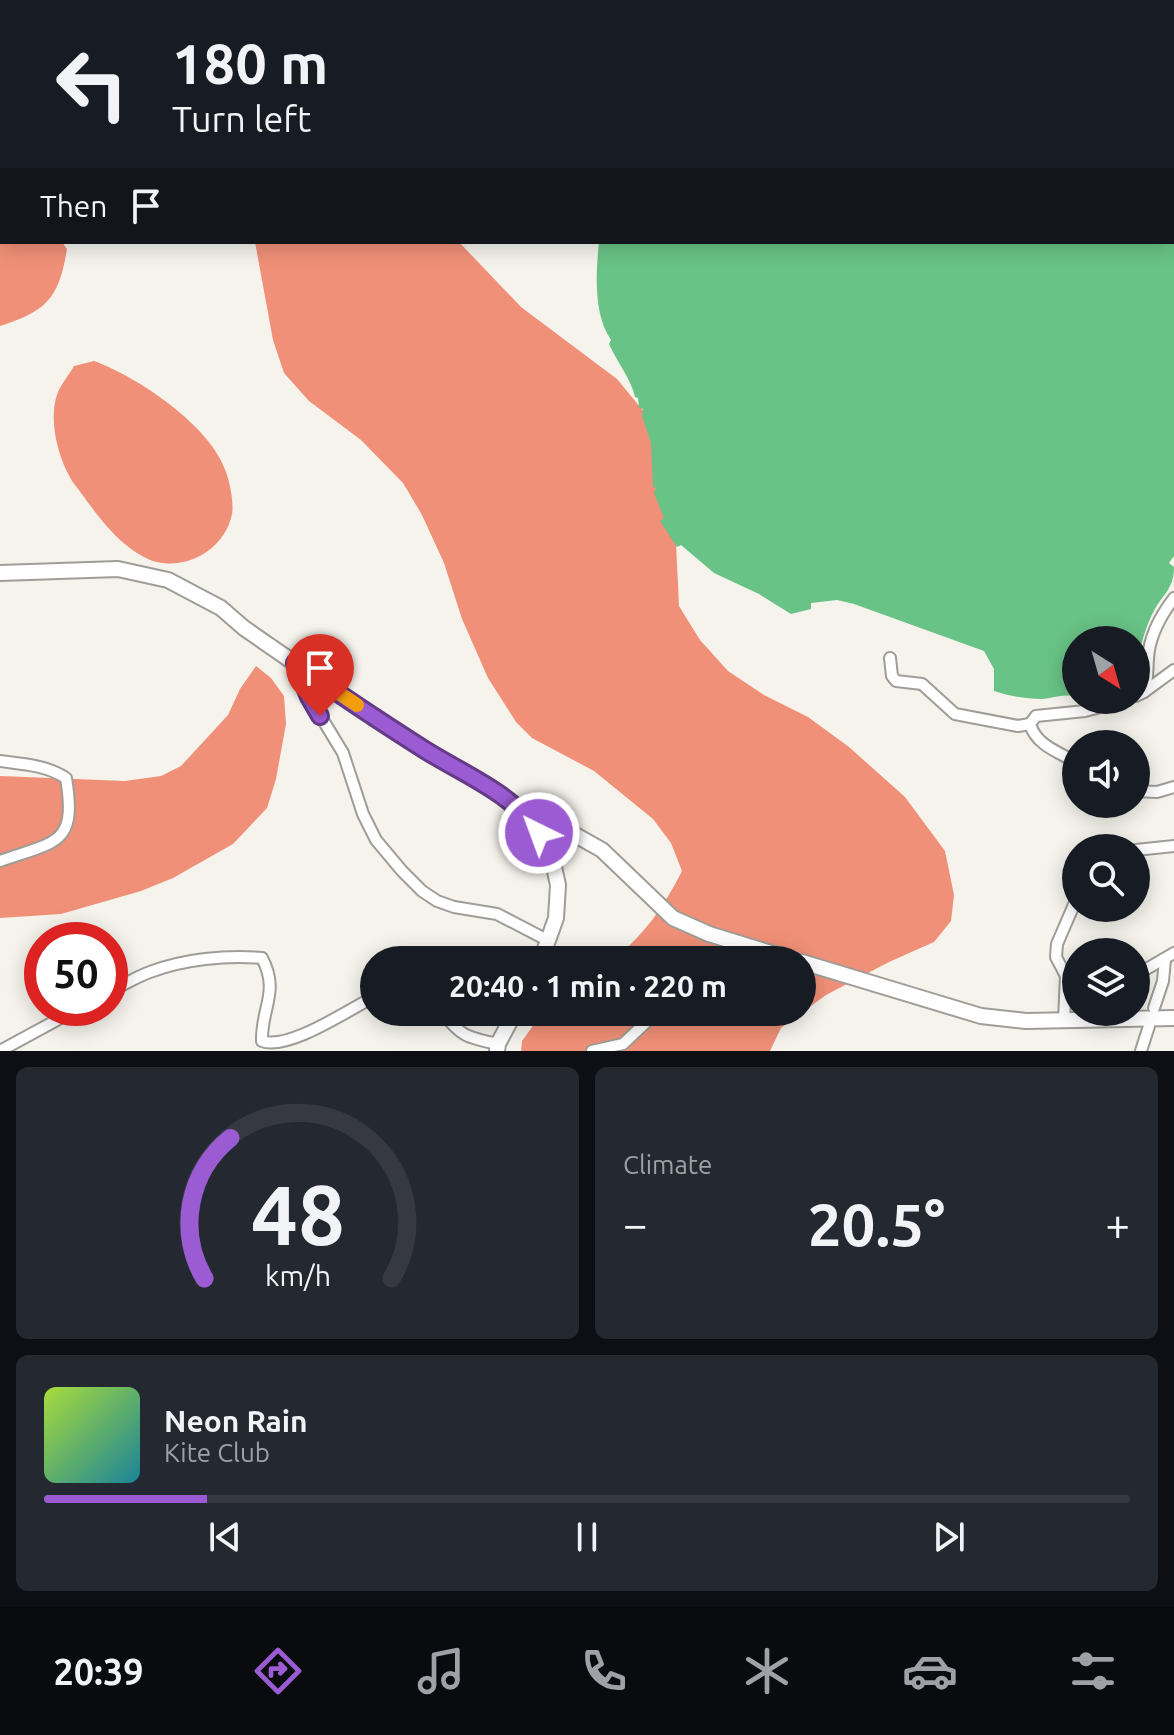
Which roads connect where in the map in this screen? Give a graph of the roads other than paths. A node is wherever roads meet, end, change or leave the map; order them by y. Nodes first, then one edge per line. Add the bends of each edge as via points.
1 (0, 573) edge
2 (1174, 598) edge
3 (1150, 647) edge
4 (890, 658) dead end
5 (295, 663) junction
6 (1174, 670) edge
7 (1150, 687) edge
8 (1062, 712) edge
9 (1030, 724) junction
10 (1062, 754) edge
11 (0, 761) edge
12 (1174, 787) edge
13 (1150, 792) edge
14 (527, 814) junction
15 (1174, 846) edge
16 (1150, 849) edge
17 (0, 861) edge
18 (1066, 922) edge
19 (549, 941) junction
20 (547, 946) edge
21 (748, 946) edge
22 (1171, 955) edge
23 (816, 966) edge
24 (1150, 967) edge
25 (1062, 968) edge
26 (128, 982) edge
27 (360, 1006) edge
28 (1154, 1008) dead end
29 (1150, 1017) edge
30 (1174, 1018) edge
31 (1062, 1021) edge
32 (46, 1026) edge
33 (454, 1026) edge
34 (508, 1026) edge
35 (642, 1026) edge
36 (1149, 1026) dead end
37 (498, 1047) edge
38 (0, 1051) edge
39 (592, 1051) edge
40 (1141, 1051) edge

1 - 5 main road via 118,569 168,580 221,608
2 - 3 street
4 - 9 street via 896,681 922,684 955,714
5 - 14 main road
5 - 19 street via 343,753 376,840 402,871 437,901 497,914
6 - 7 street
8 - 9 street via 1036,716
9 - 10 street via 1041,743
11 - 17 street via 38,766 66,778 71,806 65,832 46,845
12 - 13 street
14 - 19 main road via 552,858 558,885
14 - 21 main road via 602,850 673,918
15 - 16 street
18 - 25 street via 1057,944
19 - 20 main road
22 - 24 street
22 - 28 street
23 - 31 main road via 981,1016
26 - 27 street via 172,966 237,956 262,958 272,987 262,1041 279,1050 302,1045
29 - 30 main road
32 - 38 street
33 - 37 street
34 - 37 main road
35 - 39 street via 623,1044
36 - 40 street

